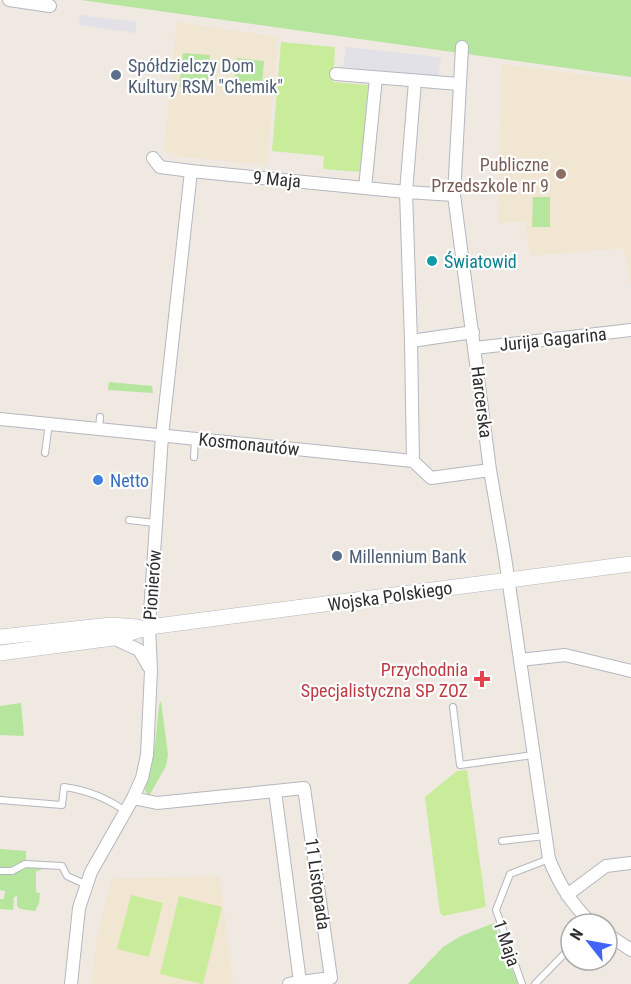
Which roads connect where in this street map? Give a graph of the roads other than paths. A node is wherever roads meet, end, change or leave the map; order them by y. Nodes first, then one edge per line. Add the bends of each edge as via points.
1 (9, 0) edge
2 (50, 6) dead end
3 (462, 46) dead end
4 (336, 74) dead end
5 (376, 78) junction
6 (415, 81) junction
7 (459, 84) junction
8 (153, 158) dead end
9 (191, 171) junction
10 (365, 188) junction
11 (406, 192) junction
12 (454, 195) junction
13 (631, 330) edge
14 (473, 332) junction
15 (411, 341) junction
16 (475, 348) junction
17 (0, 419) edge
18 (49, 423) junction
19 (162, 436) junction
20 (195, 439) junction
21 (45, 453) dead end
22 (194, 457) dead end
23 (413, 461) junction
24 (490, 470) junction
25 (129, 520) dead end
26 (156, 523) junction
27 (631, 564) edge
28 (508, 580) junction
29 (149, 627) junction
30 (0, 637) edge
31 (113, 638) junction
32 (0, 653) edge
33 (520, 660) junction
34 (151, 671) junction
35 (631, 671) edge
36 (453, 707) dead end
37 (534, 755) junction
38 (275, 791) junction
39 (133, 798) junction
40 (0, 800) edge
41 (125, 811) junction
42 (546, 836) junction
43 (502, 841) dead end
44 (549, 859) junction
45 (631, 863) edge
46 (0, 871) edge
47 (87, 885) junction
48 (567, 895) junction
49 (582, 912) edge
50 (559, 959) edge
51 (294, 983) edge
52 (71, 984) edge
53 (522, 984) edge
54 (535, 984) edge

1 - 2 street
3 - 7 street, Harcerska
4 - 5 street
5 - 6 street
5 - 10 street
6 - 7 street
6 - 11 street
7 - 12 street, Harcerska
8 - 9 street, 9 Maja via 160,168
9 - 10 street, 9 Maja
9 - 19 street, Pionierów
10 - 11 street, 9 Maja
11 - 12 street, 9 Maja
11 - 15 street
12 - 14 street, Harcerska
13 - 16 street, Jurija Gagarina
14 - 15 street
14 - 16 street, Harcerska
15 - 23 street
16 - 24 street, Harcerska
17 - 18 street, Kosmonautów
18 - 19 street, Kosmonautów via 99,423
18 - 21 lane
19 - 20 street, Kosmonautów
19 - 26 street, Pionierów
20 - 22 lane
20 - 23 street, Kosmonautów
23 - 24 street, Kosmonautów via 431,478
24 - 28 street, Harcerska
25 - 26 lane
26 - 29 street, Pionierów
27 - 28 street, Wojska Polskiego
28 - 29 street, Wojska Polskiego
28 - 33 street, Harcerska
29 - 30 street, Wojska Polskiego via 111,625
29 - 31 street, Wojska Polskiego
29 - 34 street, Pionierów
31 - 32 street, Wojska Polskiego
31 - 34 street via 139,650
33 - 35 street via 565,655
33 - 37 street, Harcerska
34 - 39 street, Pionierów via 147,755
36 - 37 lane via 460,765
37 - 42 street, Harcerska
38 - 39 street, 11 Listopada via 157,803
38 - 51 street, 11 Listopada
38 - 51 street, 11 Listopada via 304,788 330,978
39 - 41 street, Pionierów
40 - 41 lane via 62,805 64,787 105,799
41 - 47 street, Pionierów
42 - 43 lane
42 - 44 street, Harcerska
44 - 48 street, Harcerska
44 - 53 lane, 1 Maja via 510,874 496,910
45 - 48 street via 606,866
46 - 47 lane via 12,871 25,864 62,866 67,876
47 - 52 street, Pionierów via 79,908
48 - 49 street, Harcerska
50 - 54 lane, 1 Maja

